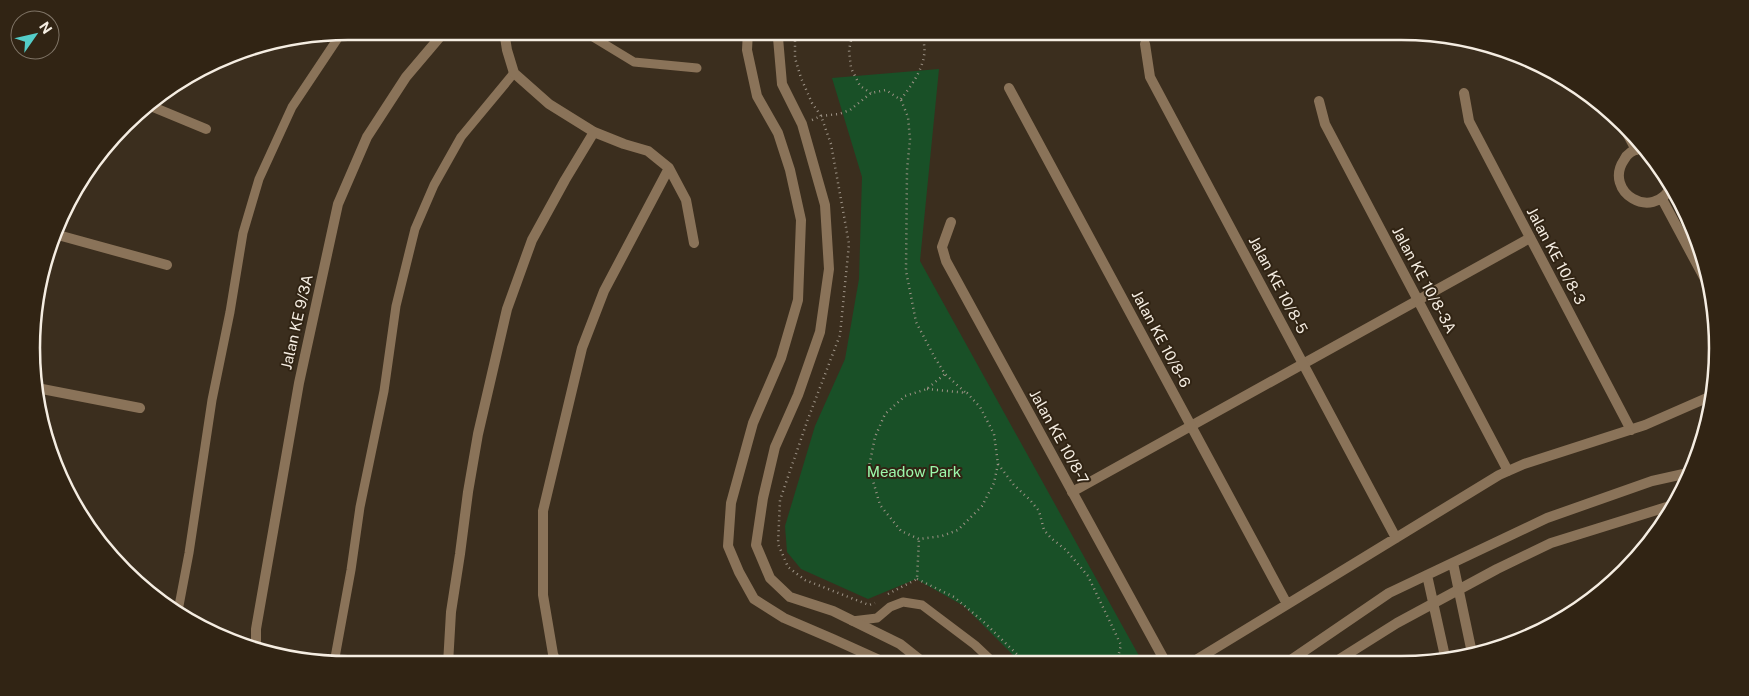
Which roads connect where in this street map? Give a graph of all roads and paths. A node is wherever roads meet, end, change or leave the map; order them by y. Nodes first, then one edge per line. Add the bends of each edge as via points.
1 (437, 40) edge
2 (505, 40) edge
3 (598, 40) edge
4 (748, 40) edge
5 (778, 40) edge
6 (795, 40) edge
7 (851, 40) edge
8 (922, 40) edge
9 (336, 41) edge
10 (1145, 44) dead end
11 (696, 68) dead end
12 (514, 72) junction
13 (1009, 88) dead end
14 (1464, 93) dead end
15 (871, 94) junction
16 (900, 100) junction
17 (1318, 100) dead end
18 (156, 108) edge
19 (821, 116) junction
20 (802, 124) junction
21 (206, 129) dead end
22 (594, 132) junction
23 (1637, 150) edge
24 (669, 168) junction
25 (1668, 193) edge
26 (1662, 199) junction
27 (951, 222) dead end
28 (61, 237) edge
29 (1530, 238) junction
30 (694, 243) dead end
31 (167, 265) dead end
32 (1699, 268) edge
33 (1418, 300) junction
34 (1303, 364) junction
35 (945, 374) junction
36 (43, 389) edge
37 (927, 389) junction
38 (967, 394) junction
39 (1704, 400) edge
40 (140, 408) dead end
41 (1191, 426) junction
42 (1631, 430) junction
43 (998, 464) junction
44 (1508, 471) junction
45 (1682, 473) edge
46 (1072, 492) junction
47 (1664, 508) edge
48 (1396, 538) junction
49 (919, 539) junction
50 (1452, 563) junction
51 (1427, 575) junction
52 (917, 579) junction
53 (1458, 590) junction
54 (887, 595) dead end
55 (880, 599) dead end
56 (1433, 603) junction
57 (1287, 604) junction
58 (179, 605) edge
59 (852, 621) junction
60 (256, 642) edge
61 (1471, 648) edge
62 (1444, 653) edge
63 (335, 655) edge
64 (448, 656) edge
65 (554, 656) edge
66 (871, 656) edge
67 (915, 656) edge
68 (987, 656) edge
69 (1019, 656) edge
70 (1118, 656) edge
71 (1162, 656) edge
72 (1202, 656) edge
73 (1297, 656) edge
74 (1345, 656) edge

1 - 60 street, Jalan KE 9/3A via 406,77 367,137 338,204 299,382
2 - 12 street
3 - 11 lane via 634,62
4 - 66 street via 757,96 778,133 801,220 798,300 781,358 753,423 732,503 728,546 754,598 784,618
5 - 20 street via 782,84
6 - 19 path via 795,58 801,78
7 - 15 path via 851,68 860,86
8 - 16 path via 925,49 916,80
9 - 58 lane via 292,107 259,179 243,234
10 - 34 street, Jalan KE 10/8-5 via 1150,77
12 - 22 street via 548,104
12 - 63 lane via 461,137 434,185 415,229 396,306 384,391 360,506
13 - 41 street, Jalan KE 10/8-6
14 - 29 street, Jalan KE 10/8-3 via 1469,121
15 - 16 path via 886,90
15 - 19 path via 850,110
16 - 35 path via 908,117 910,139 906,271 916,322
17 - 33 street, Jalan KE 10/8-3A via 1326,124
18 - 21 street
19 - 20 path
19 - 55 path via 831,144 849,244 840,335 780,500 778,544 788,567 805,580 869,605
20 - 59 street via 824,205 829,269 820,332 775,447 756,546 770,578 790,597
22 - 24 street via 648,151
22 - 64 street via 532,240 508,309 478,434 468,492 451,612
23 - 26 street via 1622,162 1619,180 1622,188 1628,196 1644,203
24 - 30 street via 686,200
24 - 65 street via 604,291 582,348 544,511 543,595
25 - 26 street
26 - 32 street
27 - 46 street, Jalan KE 10/8-7 via 942,247 946,261
28 - 31 street
29 - 33 street
29 - 42 street, Jalan KE 10/8-3
33 - 34 street
33 - 44 street, Jalan KE 10/8-3A
34 - 41 street
34 - 48 street, Jalan KE 10/8-5
35 - 37 path
35 - 38 path
36 - 40 street
37 - 38 path
37 - 49 path via 905,396 885,414 869,467 880,504 901,531
38 - 43 path via 980,407 994,434
39 - 42 street
41 - 46 street
41 - 57 street, Jalan KE 10/8-6
42 - 44 street
43 - 49 path via 994,483 982,506 958,530
43 - 70 path via 1038,511 1044,530 1088,576 1122,645
44 - 48 street
45 - 50 street via 1547,518
46 - 71 street, Jalan KE 10/8-7
47 - 53 street via 1551,542
48 - 57 street
49 - 52 path
50 - 51 street
50 - 53 street
51 - 56 street
51 - 73 street via 1389,593
52 - 54 path
52 - 69 path via 954,597
53 - 56 street
53 - 61 street
56 - 62 street
56 - 74 street
57 - 72 street
59 - 67 street via 900,644
59 - 68 lane via 877,618 902,602 922,605

